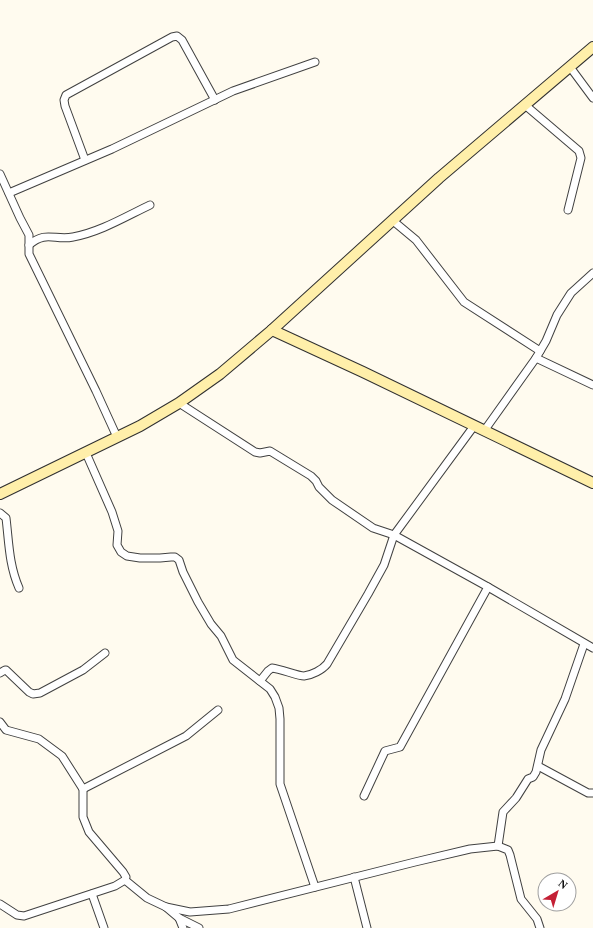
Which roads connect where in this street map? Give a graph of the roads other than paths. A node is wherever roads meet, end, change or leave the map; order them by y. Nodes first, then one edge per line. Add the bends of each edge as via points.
1 (593, 47) edge
2 (315, 62) dead end
3 (570, 67) junction
4 (593, 98) edge
5 (215, 100) junction
6 (525, 105) junction
7 (85, 160) junction
8 (0, 174) edge
9 (9, 193) junction
10 (150, 205) dead end
11 (568, 210) dead end
12 (392, 220) junction
13 (29, 245) junction
14 (593, 273) edge
15 (272, 330) junction
16 (540, 351) junction
17 (536, 358) junction
18 (593, 385) edge
19 (179, 403) junction
20 (474, 426) junction
21 (484, 431) junction
22 (117, 437) junction
23 (86, 453) junction
24 (593, 482) edge
25 (0, 494) edge
26 (0, 513) edge
27 (394, 535) junction
28 (488, 587) junction
29 (20, 588) dead end
30 (584, 644) junction
31 (593, 648) edge
32 (105, 654) dead end
33 (0, 673) edge
34 (260, 681) junction
35 (218, 710) dead end
36 (0, 722) edge
37 (538, 766) junction
38 (83, 789) junction
39 (593, 793) edge
40 (364, 796) dead end
41 (498, 846) junction
42 (354, 877) junction
43 (125, 880) junction
44 (315, 887) junction
45 (92, 894) junction
46 (0, 904) edge
47 (166, 907) junction
48 (179, 918) junction
49 (104, 928) edge
50 (183, 928) edge
51 (199, 928) edge
52 (367, 928) edge
53 (540, 928) edge

1 - 3 street
2 - 5 street via 233,91
3 - 4 street
3 - 6 street
5 - 7 street
5 - 7 street via 182,40 177,36 172,37 66,95 65,106
6 - 11 street via 579,151 581,158
6 - 12 street
7 - 9 street
8 - 9 street
9 - 13 street via 29,235
10 - 13 street via 90,234 71,238 49,236 36,239
12 - 15 street
12 - 16 street via 421,246 464,302
13 - 22 street via 29,254
14 - 16 street via 571,293
15 - 19 street via 220,374
15 - 20 street
16 - 17 street
17 - 18 street
17 - 21 street
19 - 22 street
19 - 27 street via 255,452 270,451 284,459 311,476 332,500 372,528
20 - 21 street
20 - 27 street
21 - 24 street
22 - 23 street
23 - 25 street
23 - 34 street via 112,512 118,531 117,545 121,552 127,556 175,557 179,560 198,602 221,636 233,660
26 - 29 street via 6,518 11,566
27 - 28 street
27 - 34 street via 384,564 323,669 304,676 272,668
28 - 30 street
28 - 40 street via 400,747 385,751
30 - 31 street
30 - 37 street via 564,699 541,750
32 - 33 street via 83,670 40,693 29,692 6,670
34 - 44 street via 270,689 279,708 280,784
35 - 38 street via 186,736
36 - 38 street via 6,730 39,739 62,756
37 - 39 street via 588,793
37 - 41 street via 533,776 503,812
38 - 43 street via 83,817 89,832 123,872
41 - 42 street via 470,849
41 - 53 street via 508,850 520,899
42 - 44 street
42 - 52 street
43 - 45 street
43 - 47 street via 147,898
44 - 47 street via 229,909 190,912
45 - 46 street via 24,916 17,915
45 - 49 street
47 - 48 street
48 - 50 street
48 - 51 street

